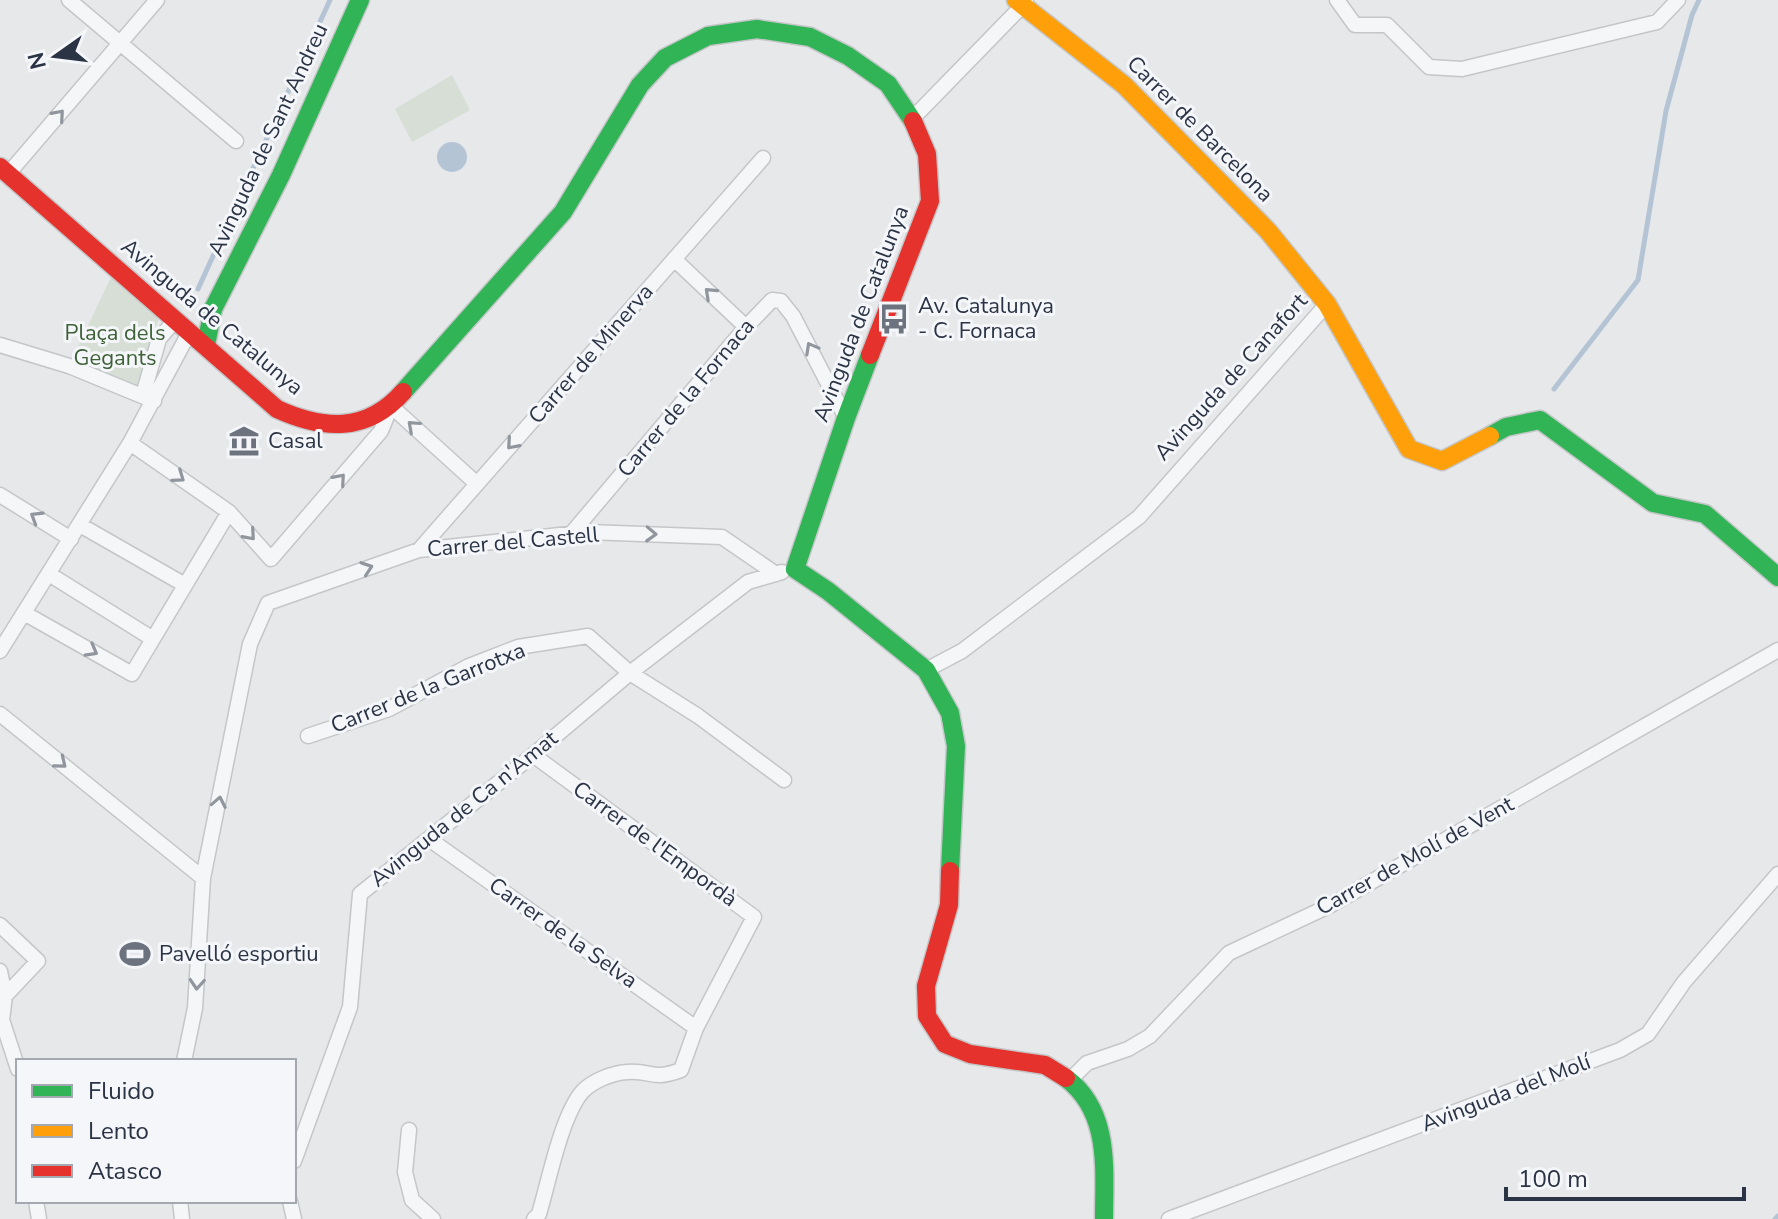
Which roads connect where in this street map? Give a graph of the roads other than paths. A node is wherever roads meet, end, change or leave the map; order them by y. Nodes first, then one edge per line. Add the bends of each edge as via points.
1 (69, 0) edge
2 (157, 0) edge
3 (360, 0) edge
4 (1337, 0) edge
5 (1678, 0) edge
6 (1022, 2) edge
7 (121, 43) junction
8 (912, 119) junction
9 (236, 141) dead end
10 (763, 158) dead end
11 (4, 170) edge
12 (674, 259) junction
13 (1327, 304) junction
14 (182, 326) junction
15 (746, 327) junction
16 (0, 345) edge
17 (206, 345) junction
18 (154, 401) junction
19 (391, 406) junction
20 (846, 418) junction
21 (130, 443) junction
22 (477, 484) junction
23 (0, 495) edge
24 (229, 512) junction
25 (80, 525) junction
26 (571, 534) junction
27 (71, 539) junction
28 (419, 550) junction
29 (786, 571) junction
30 (49, 574) junction
31 (1778, 577) edge
32 (185, 585) junction
33 (24, 613) junction
34 (153, 639) junction
35 (1778, 650) edge
36 (0, 651) edge
37 (926, 670) junction
38 (630, 673) junction
39 (0, 714) edge
40 (308, 736) dead end
41 (533, 755) junction
42 (784, 780) dead end
43 (429, 839) junction
44 (1778, 874) edge
45 (203, 878) junction
46 (0, 925) edge
47 (0, 971) edge
48 (5, 996) junction
49 (696, 1028) junction
50 (184, 1059) edge
51 (16, 1063) edge
52 (1070, 1080) junction
53 (409, 1130) dead end
54 (296, 1156) edge
55 (433, 1219) edge
56 (534, 1219) edge
57 (1104, 1219) edge
58 (1169, 1219) edge

1 - 7 street
2 - 7 street
3 - 17 street, Avinguda de Sant Andreu via 213,309
4 - 5 street via 1355,25 1387,25 1429,67 1462,69 1657,22
6 - 8 street
6 - 13 street, Carrer de Barcelona via 1124,85 1268,231
7 - 9 street
11 -> 7 street
8 - 19 street, Avinguda de Catalunya via 888,84 810,37 757,29 708,36 665,58 640,85 563,212
8 - 20 street, Avinguda de Catalunya via 927,154 930,201
10 - 12 street, Carrer de Minerva
11 - 14 street, Avinguda de Catalunya
15 -> 12 street
12 -> 22 street, Carrer de Minerva
13 - 31 street, Avinguda de Canafort via 1409,449 1442,461 1506,427 1540,420 1653,503 1705,514
13 - 37 street, Avinguda de Canafort via 1139,517 962,651
14 - 17 street, Avinguda de Catalunya
14 - 18 street
14 - 18 street via 159,339 145,388
20 -> 15 street, Carrer de la Fornaca via 781,301 772,300
15 - 26 street, Carrer de la Fornaca
16 - 18 street
17 - 19 street, Avinguda de Catalunya via 277,409 307,424 365,420
18 - 21 street
22 -> 19 street
24 -> 19 street via 271,559 381,431
20 - 29 street, Avinguda de Catalunya
21 -> 24 street
21 - 25 street
22 - 28 street, Carrer de Minerva
27 -> 23 street
24 - 32 street
25 - 27 street
25 - 32 street
26 - 28 street, Carrer del Castell
26 -> 29 street, Carrer del Castell via 722,537
27 - 30 street
45 -> 28 street, Carrer del Castell via 250,644 268,603
29 - 37 street via 828,591
29 - 38 street, Avinguda de Ca n'Amat via 748,582
30 - 33 street
30 - 34 street
32 - 34 street
33 -> 34 street via 132,674
33 - 36 street
35 - 52 street, Carrer de Molí de Vent via 1329,906 1229,953 1150,1036 1087,1063
37 - 52 street via 950,713 956,746 949,905 926,986 927,1016 945,1044 970,1054 1045,1065
38 - 40 street, Carrer de la Garrotxa via 588,636 518,647 469,666 389,709
38 - 41 street, Avinguda de Ca n'Amat
38 - 42 street
39 -> 45 street
41 - 43 street, Avinguda de Ca n'Amat
41 - 49 street, Carrer de l'Empordà via 754,917
43 - 49 street, Carrer de la Selva
43 - 54 street, Avinguda de Ca n'Amat via 360,894 350,1007
44 - 58 street, Avinguda del Molí via 1684,982 1648,1034 1620,1050
45 -> 50 street, Carrer del Castell via 195,1008
46 - 48 street via 38,961
47 - 48 street
48 - 51 street via 2,1020
49 - 56 street, Carrer de l'Empordà via 681,1070 661,1077 628,1072 603,1077 583,1090 569,1112
52 - 57 street via 1093,1107 1104,1148
53 - 55 street via 405,1172 412,1200

